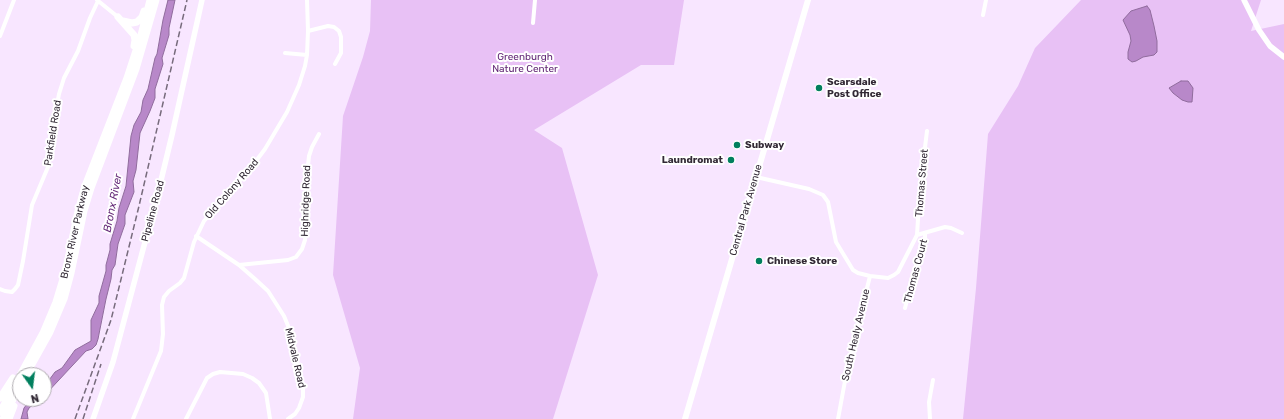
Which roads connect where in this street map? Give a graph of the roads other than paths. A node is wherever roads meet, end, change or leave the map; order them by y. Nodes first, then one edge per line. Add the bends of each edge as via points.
1 (14, 0) edge
2 (98, 0) edge
3 (147, 0) edge
4 (150, 0) edge
5 (156, 0) edge
6 (202, 0) edge
7 (307, 0) edge
8 (535, 0) edge
9 (808, 0) edge
10 (986, 0) edge
11 (1244, 0) edge
12 (983, 14) dead end
13 (118, 17) junction
14 (533, 23) dead end
15 (308, 31) junction
16 (0, 36) edge
17 (284, 52) dead end
18 (307, 55) junction
19 (1284, 57) edge
20 (335, 64) dead end
21 (112, 115) junction
22 (927, 131) dead end
23 (319, 134) dead end
24 (756, 177) junction
25 (926, 233) junction
26 (962, 233) dead end
27 (917, 235) junction
28 (196, 236) junction
29 (239, 265) junction
30 (870, 276) junction
31 (0, 289) edge
32 (905, 308) dead end
33 (36, 352) junction
34 (30, 367) edge
35 (933, 380) dead end
36 (0, 398) edge
37 (12, 402) edge
38 (14, 407) edge
39 (0, 412) edge
40 (3, 419) edge
41 (9, 419) edge
42 (93, 419) edge
43 (133, 419) edge
44 (186, 419) edge
45 (270, 419) edge
46 (288, 419) edge
47 (685, 419) edge
48 (838, 419) edge
49 (930, 419) edge

1 - 16 street
2 - 13 street
2 - 31 street, Parkfield Road via 59,94 48,167 32,205 18,285 9,292
3 - 13 highway via 142,17 137,22 129,23
4 - 21 highway, Bronx River Parkway via 132,63
5 - 33 highway, Bronx River Parkway via 138,65 90,188 67,290 54,324
6 - 42 street, Pipeline Road via 157,196 113,362
7 - 15 street, Old Colony Road
8 - 14 street
9 - 24 main road, Central Park Avenue
10 - 12 street
11 - 19 street via 1270,46
13 - 21 highway via 132,32 135,40
15 - 18 street, Old Colony Road
15 - 20 street via 328,26 339,31 342,37 341,52
17 - 18 street
18 - 28 street, Old Colony Road via 293,98 272,138 250,169 204,221
21 - 33 highway, Bronx River Parkway via 82,195 59,294
22 - 27 street, Thomas Street
23 - 29 street, Highridge Road via 309,156 306,229 302,249 296,257 288,260
24 - 30 street, South Healy Avenue via 813,190 825,197 838,245 853,270
24 - 47 main road, Central Park Avenue
25 - 26 street, Thomas Street via 945,227
25 - 27 street, Thomas Street
25 - 32 street, Thomas Court
27 - 30 street, Thomas Street via 896,274 888,278
28 - 29 street, Midvale Road
28 - 43 street, Old Colony Road via 184,278 163,300 161,351
29 - 46 street, Midvale Road via 268,291 289,328 304,392 298,411
30 - 48 street, South Healy Avenue
33 - 34 highway
33 - 36 highway
33 - 39 highway, Bronx River Parkway
35 - 49 street via 929,402
37 - 40 highway
38 - 41 highway
44 - 45 street via 207,378 220,372 243,374 259,383 266,393

